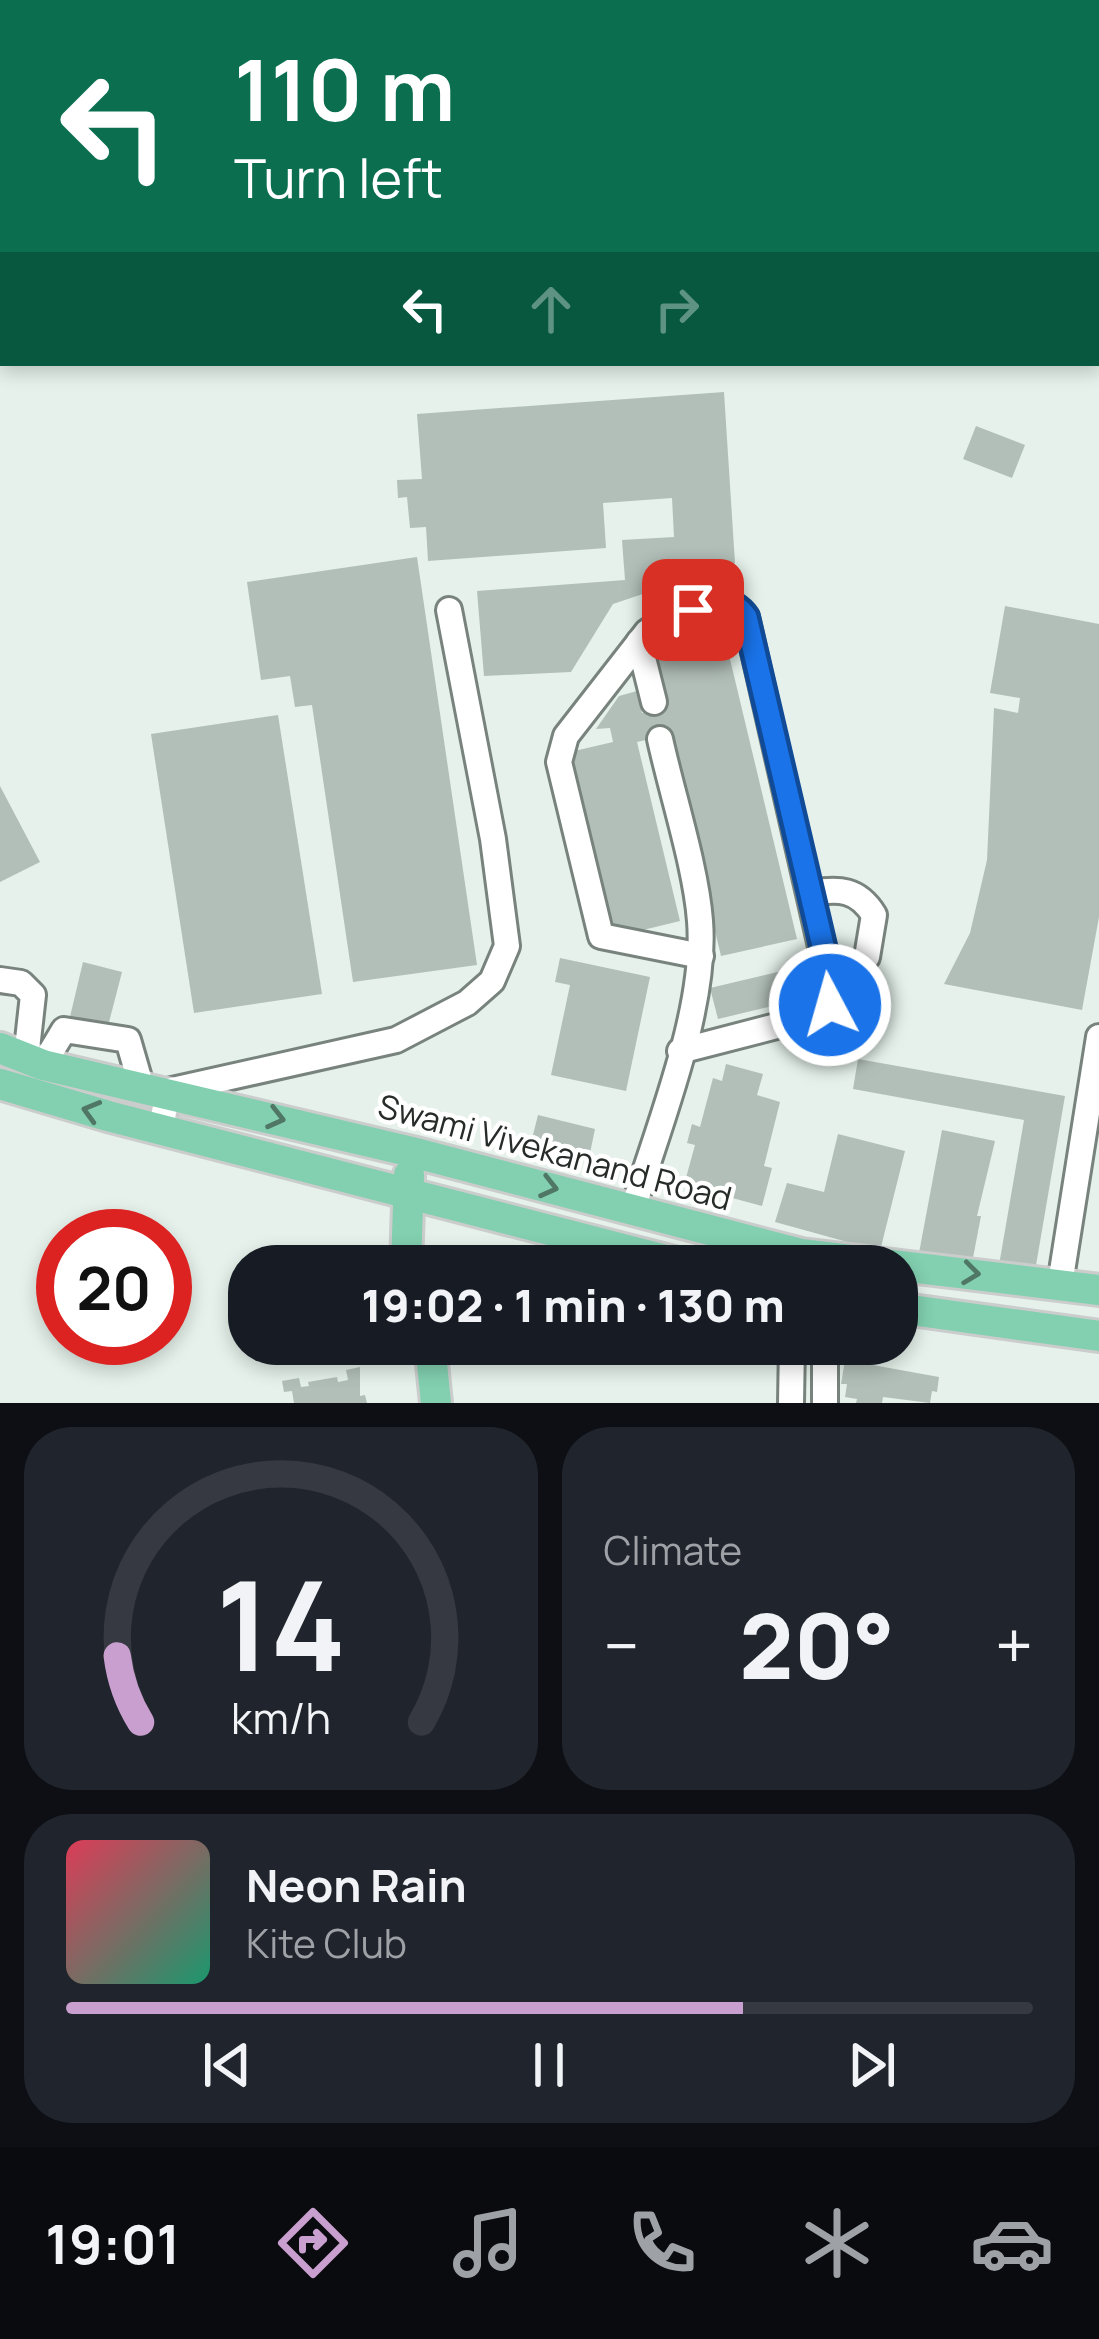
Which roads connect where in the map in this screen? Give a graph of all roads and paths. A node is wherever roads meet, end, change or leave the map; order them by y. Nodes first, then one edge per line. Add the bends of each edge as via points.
1 (449, 610) dead end
2 (639, 642) junction
3 (654, 702) dead end
4 (660, 740) dead end
5 (811, 892) junction
6 (700, 956) junction
7 (0, 980) edge
8 (832, 994) junction
9 (1099, 1037) edge
10 (680, 1051) junction
11 (23, 1057) edge
12 (0, 1084) edge
13 (154, 1088) junction
14 (161, 1128) junction
15 (423, 1155) junction
16 (418, 1196) junction
17 (633, 1209) junction
18 (410, 1245) edge
19 (422, 1245) edge
20 (608, 1245) edge
21 (758, 1245) edge
22 (918, 1270) edge
23 (1060, 1283) junction
24 (1099, 1290) edge
25 (918, 1311) edge
26 (1099, 1336) edge
27 (411, 1365) edge
28 (432, 1365) edge
29 (792, 1365) edge
30 (825, 1365) edge
31 (415, 1403) edge
32 (436, 1403) edge
33 (791, 1403) edge
34 (825, 1403) edge

1 - 13 street via 507,946 492,981 467,1004 396,1040
2 - 3 street
2 - 5 street via 665,619 721,602 746,617
2 - 6 street via 566,736 559,762 596,927 618,942
4 - 6 street via 700,917
5 - 8 street
5 - 8 street via 856,894 874,915 867,957
6 - 10 street
7 - 11 street via 21,982 33,995
8 - 10 street via 819,1015
9 - 23 street
10 - 17 street
11 - 13 main road, Swami Vivekanand Road
11 - 13 street via 64,1030 128,1040
14 -> 12 main road
13 - 14 street
13 -> 15 main road, Swami Vivekanand Road
14 - 16 main road
15 - 16 main road
15 -> 17 main road, Swami Vivekanand Road
16 - 18 main road
16 - 19 main road
16 - 20 main road
17 - 21 main road, Swami Vivekanand Road
22 -> 23 main road, Swami Vivekanand Road
23 - 24 main road, Swami Vivekanand Road
25 - 26 main road
27 - 31 main road
28 - 32 main road
29 - 33 street
30 - 34 street

